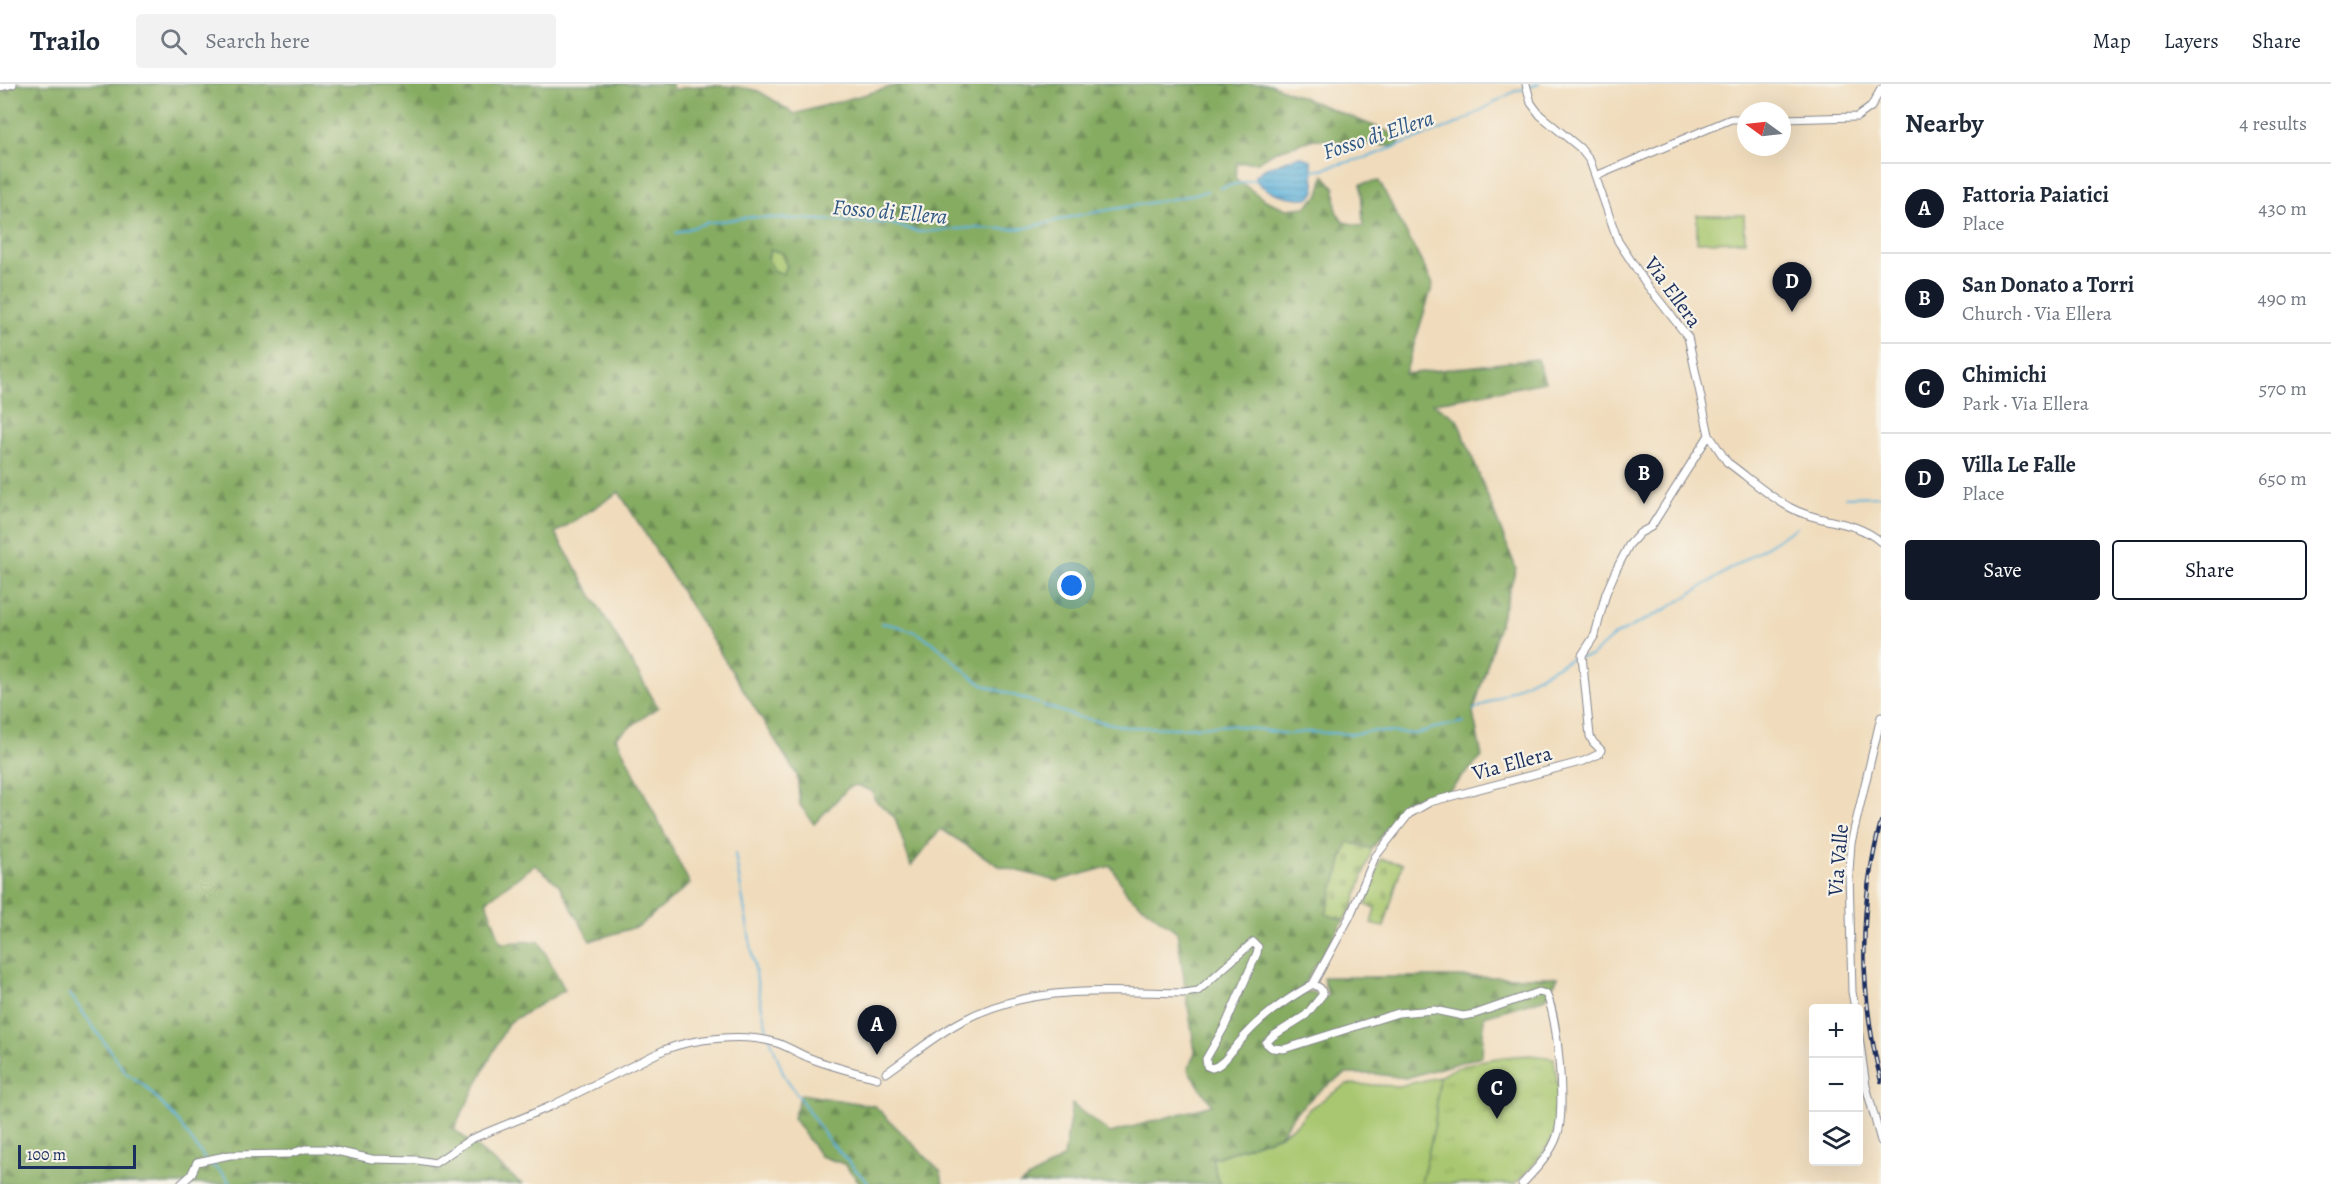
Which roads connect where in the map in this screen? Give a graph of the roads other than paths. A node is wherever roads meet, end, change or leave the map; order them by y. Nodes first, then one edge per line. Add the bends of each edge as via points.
1 (13, 84) edge
2 (0, 87) edge
3 (1526, 87) edge
4 (1881, 89) edge
5 (1737, 119) edge
6 (1791, 119) edge
7 (1596, 176) junction
8 (1709, 435) junction
9 (1881, 542) edge
10 (1881, 717) edge
11 (1313, 984) junction
12 (1854, 1004) edge
13 (1862, 1058) edge
14 (886, 1073) dead end
15 (877, 1078) dead end
16 (1881, 1141) edge
17 (181, 1184) edge
18 (1522, 1184) edge

1 - 2 street
3 - 7 street, Via Ellera via 1531,103 1580,148
4 - 6 street via 1871,106 1857,117
5 - 7 street
7 - 8 street, Via Ellera via 1618,241 1688,338
8 - 9 street via 1727,462 1792,509 1869,532
8 - 11 street, Via Ellera via 1651,527 1629,546 1606,593 1595,635 1582,659 1590,736 1601,750 1599,754 1430,802 1409,814 1370,865 1350,916
10 - 12 street, Via Valle via 1851,843
11 - 14 street via 1276,1006 1215,1068 1207,1066 1206,1059 1257,953 1258,945 1253,942 1198,991 1072,992 1018,999 962,1020
11 - 18 street, Via Ellera via 1323,994 1306,1015 1266,1043 1272,1048 1284,1049 1398,1013 1434,1010 1463,1016 1539,992 1546,994 1552,1004 1560,1121 1548,1153
13 - 16 street
15 - 17 street via 841,1069 766,1040 712,1040 672,1047 549,1107 471,1139 435,1163 372,1159 327,1149 230,1155 197,1162

